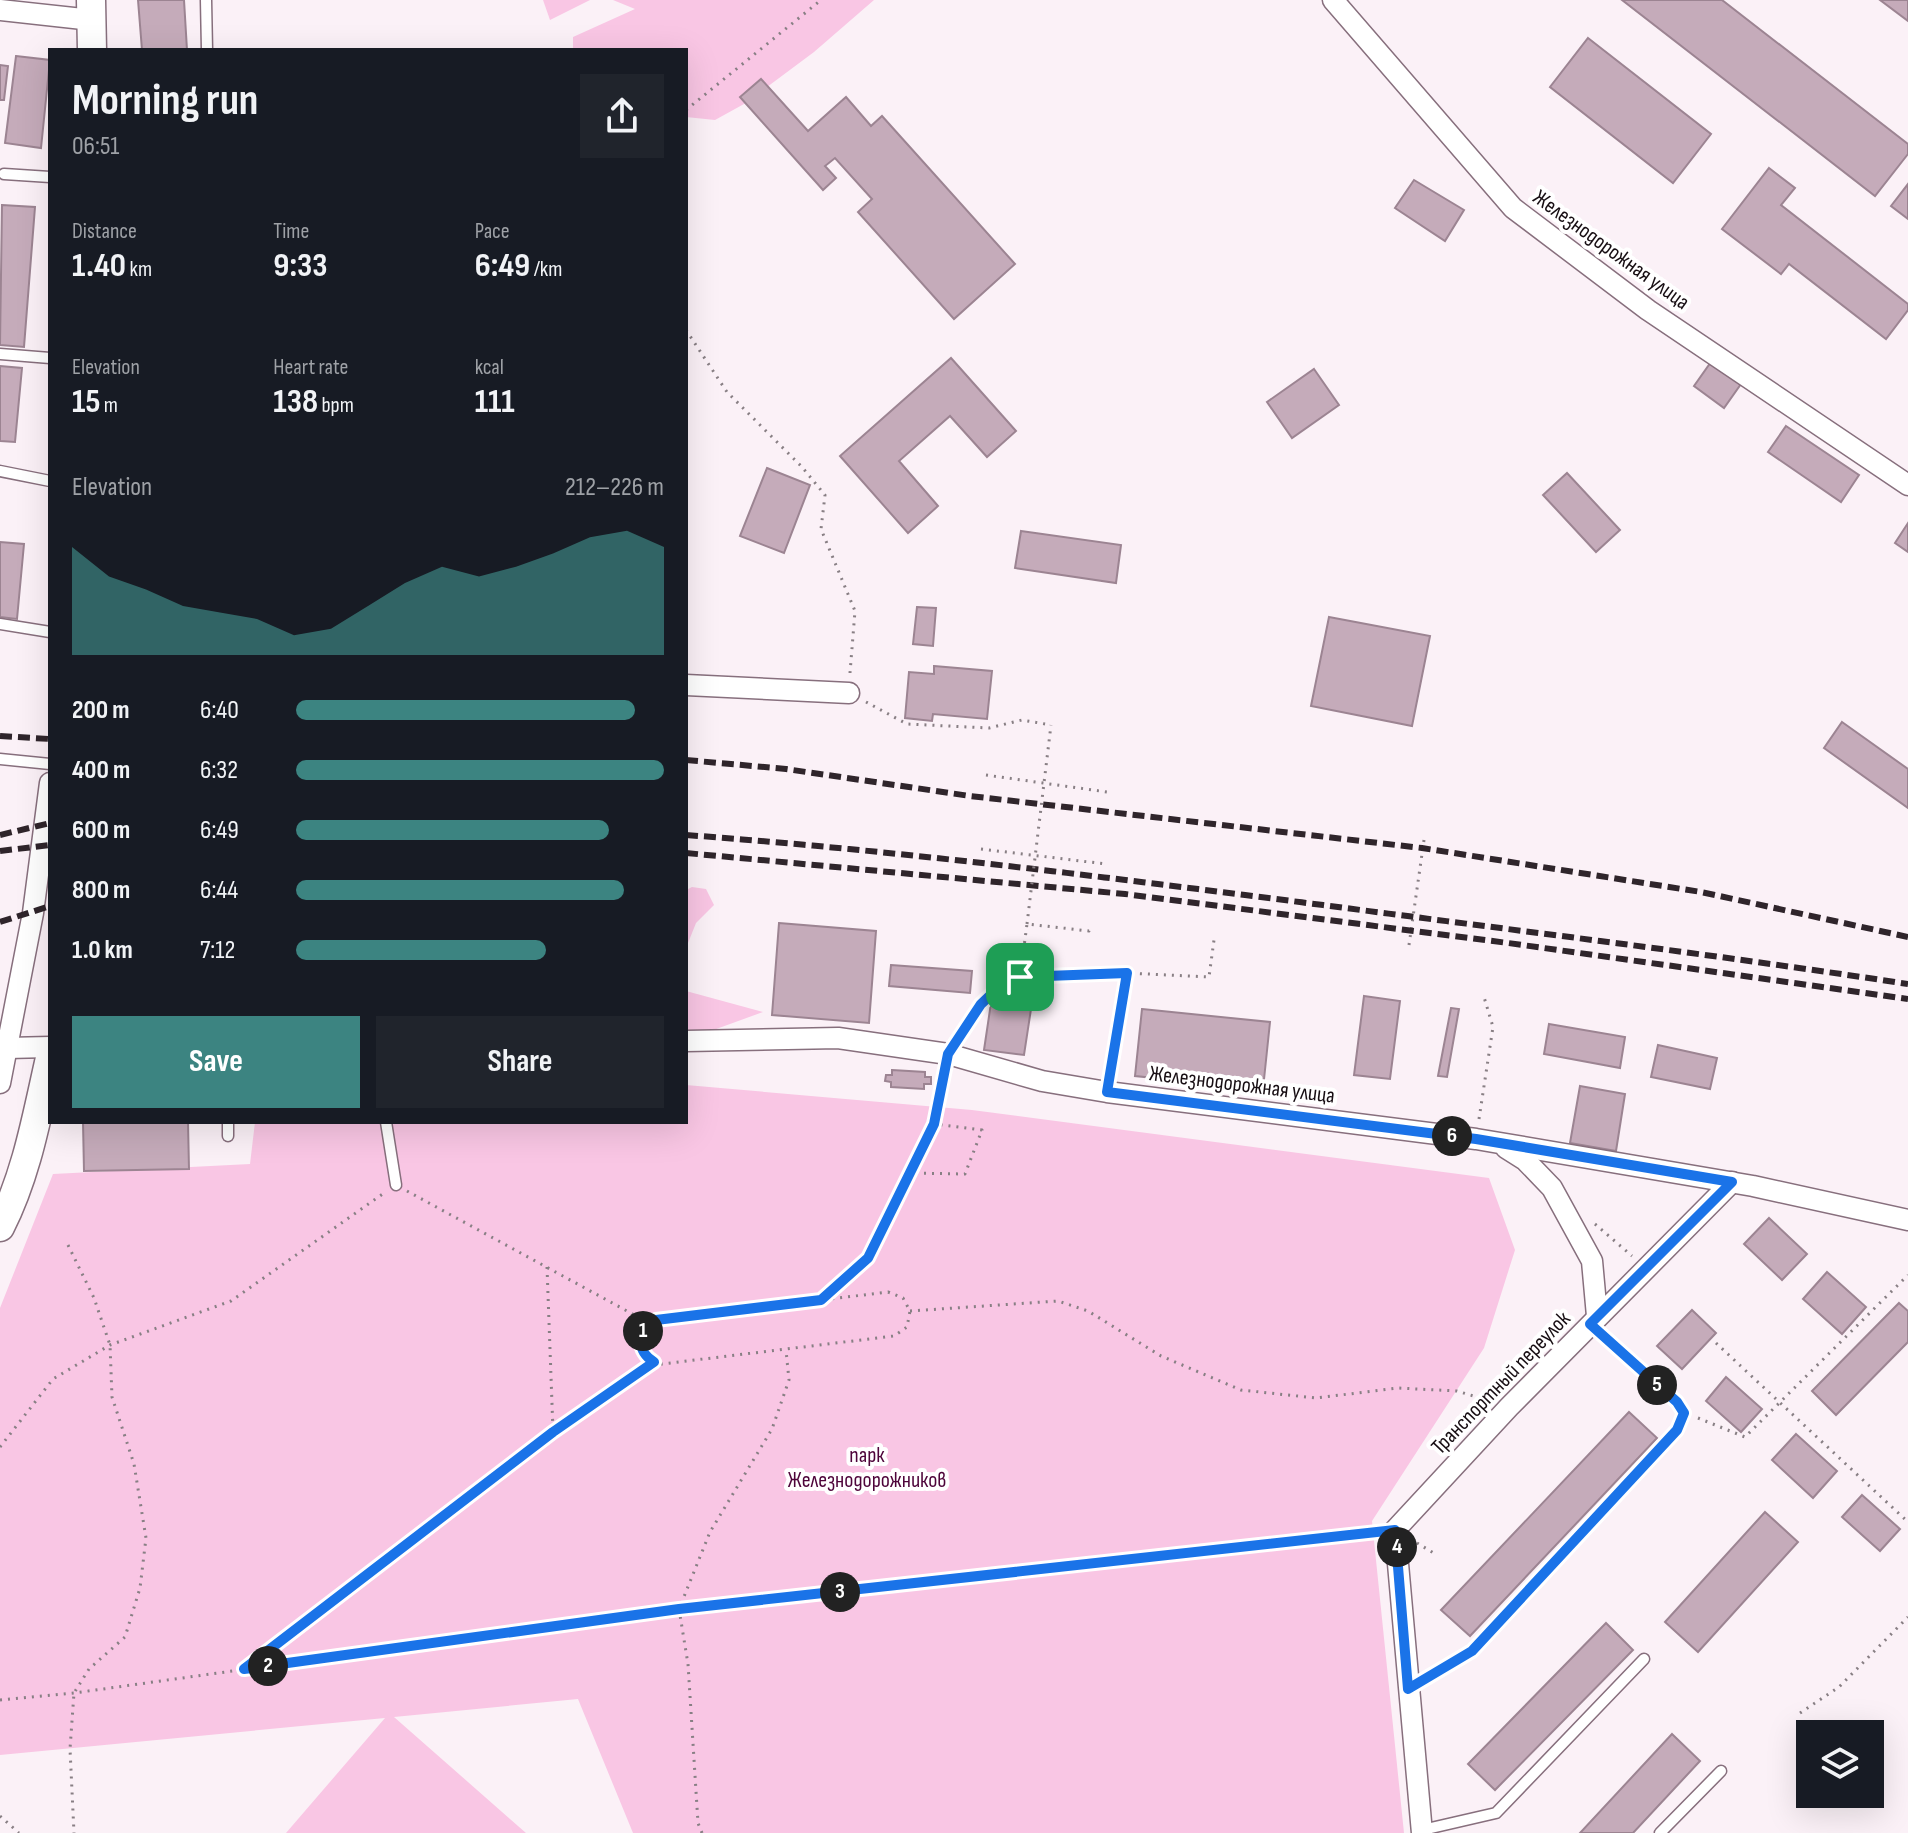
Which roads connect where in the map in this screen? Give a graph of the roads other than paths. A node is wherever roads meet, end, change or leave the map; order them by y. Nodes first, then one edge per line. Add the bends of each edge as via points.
1 (206, 0) edge
2 (1333, 0) edge
3 (0, 10) edge
4 (91, 10) edge
5 (92, 48) edge
6 (207, 48) edge
7 (4, 174) dead end
8 (48, 177) edge
9 (0, 354) edge
10 (48, 358) edge
11 (0, 471) edge
12 (48, 481) edge
13 (1908, 485) edge
14 (0, 624) edge
15 (48, 632) edge
16 (688, 685) edge
17 (849, 693) road end
18 (0, 759) edge
19 (48, 764) edge
20 (48, 798) edge
21 (692, 1040) edge
22 (7, 1048) junction
23 (48, 1058) edge
24 (48, 1062) edge
25 (0, 1083) edge
26 (228, 1124) edge
27 (386, 1124) edge
28 (228, 1136) dead end
29 (1497, 1143) junction
30 (1732, 1182) junction
31 (396, 1185) road end
32 (1908, 1220) edge
33 (0, 1227) edge
34 (1594, 1320) junction
35 (1644, 1659) dead end
36 (1408, 1689) junction
37 (1721, 1771) dead end
38 (1422, 1832) edge
39 (1660, 1833) edge

1 - 6 lane
2 - 13 street, Железнодорожная улица via 1513,208 1648,310
3 - 4 street
4 - 5 main road
7 - 8 lane
9 - 10 lane
11 - 12 lane
14 - 15 lane
16 - 17 street
18 - 19 lane
20 - 22 street
21 - 29 street, Железнодорожная улица via 838,1038 948,1054 1042,1081 1107,1092
22 - 23 street
22 - 25 street
24 - 33 main road via 18,1187
26 - 28 lane
27 - 31 lane
29 - 30 street, Железнодорожная улица
29 - 34 street via 1525,1160 1552,1188 1592,1261
30 - 32 street
30 - 34 street, Транспортный переулок
34 - 36 street, Транспортный переулок via 1395,1530
34 - 36 lane via 1677,1402 1684,1413 1677,1430 1472,1651
35 - 38 lane via 1496,1813
36 - 38 street
37 - 39 lane

